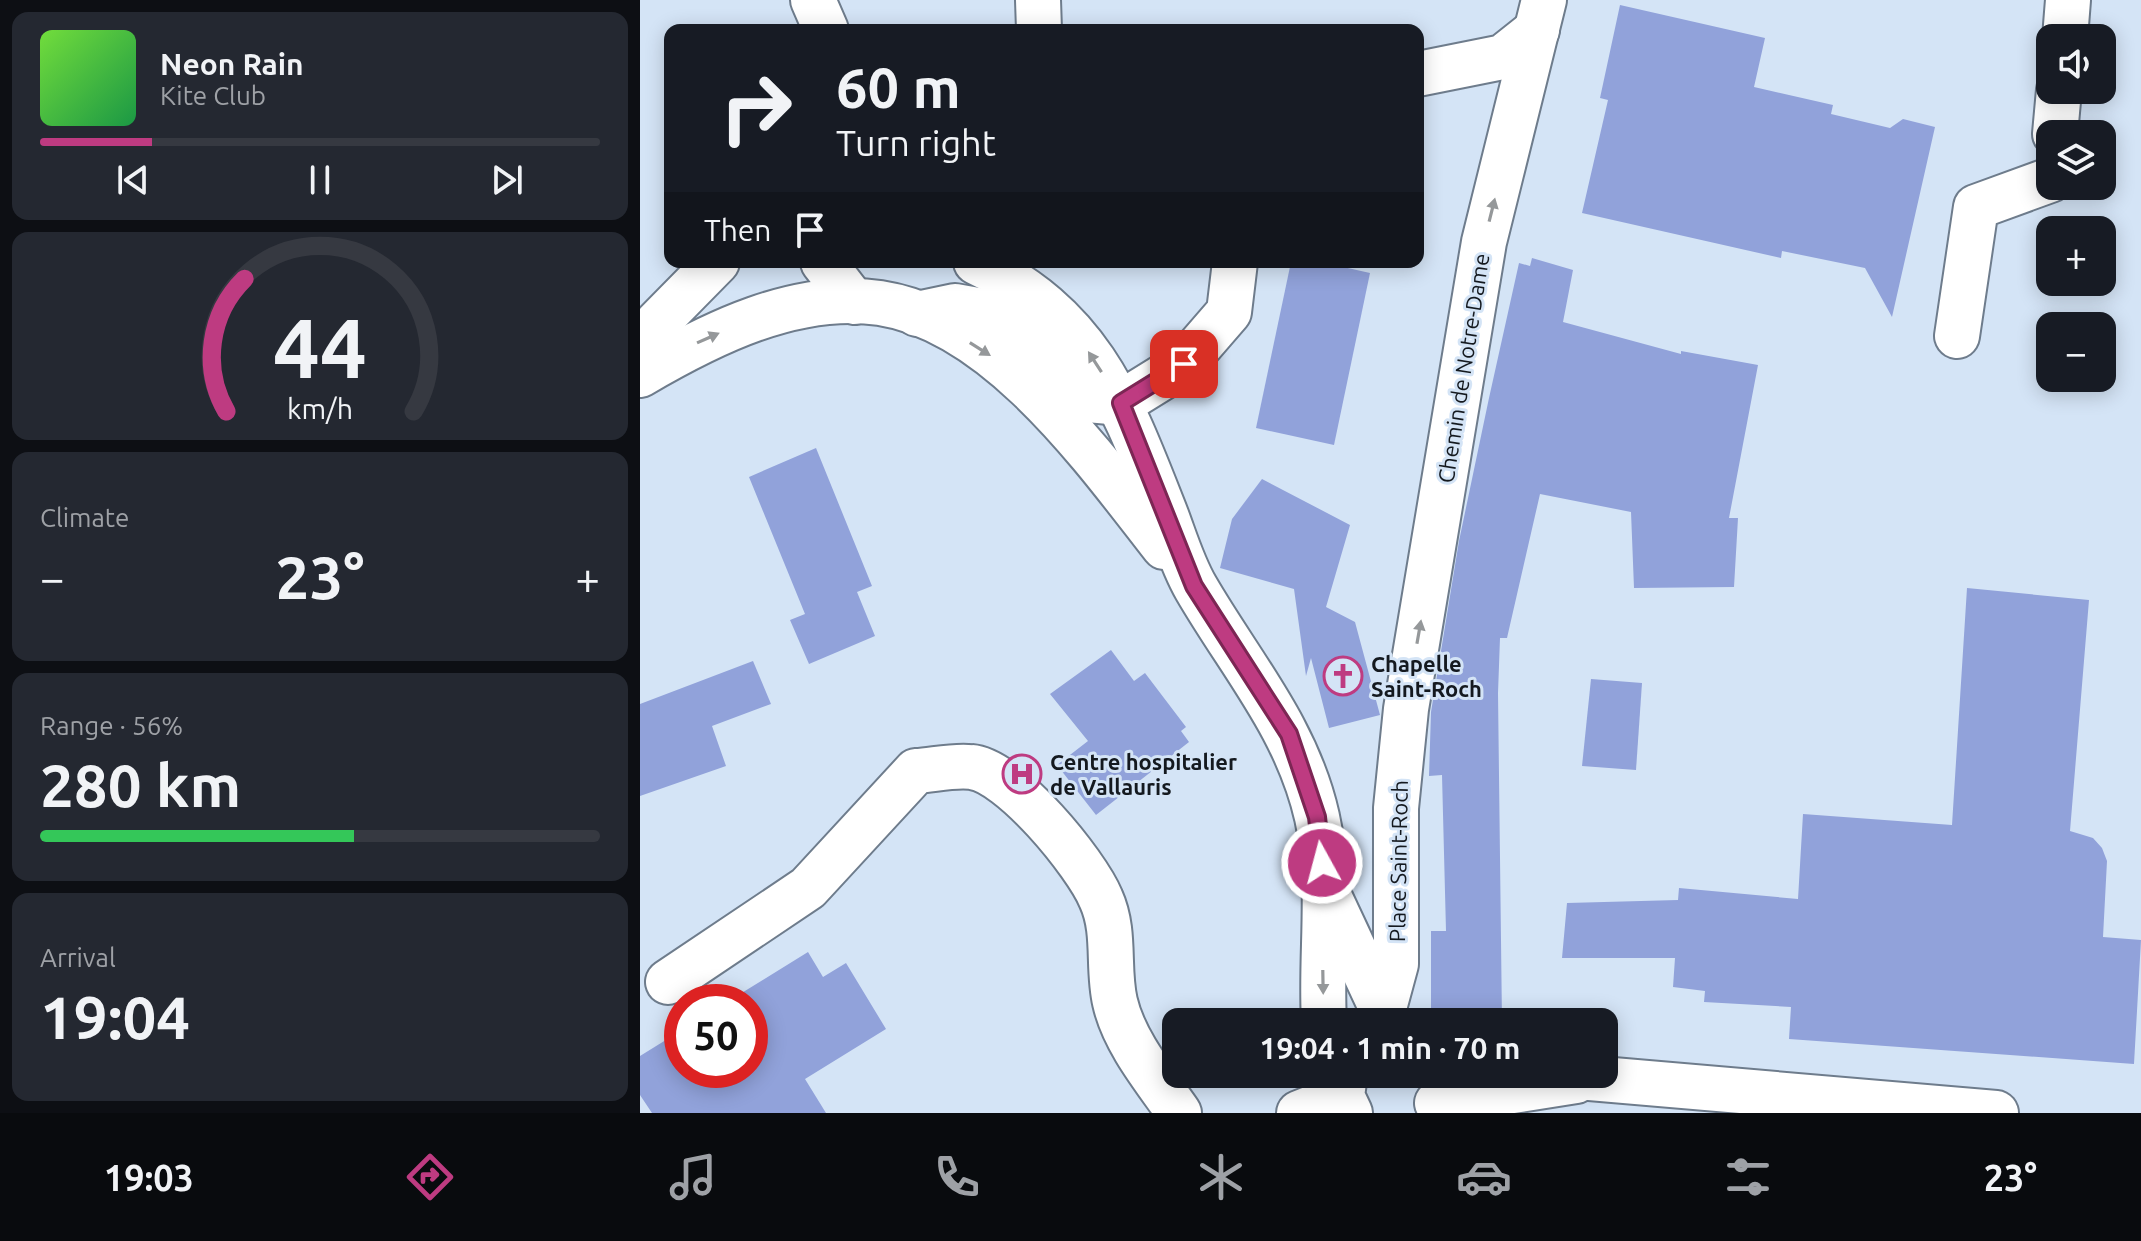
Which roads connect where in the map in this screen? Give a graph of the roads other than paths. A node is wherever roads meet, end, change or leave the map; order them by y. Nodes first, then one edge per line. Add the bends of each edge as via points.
1 (813, 0) edge
2 (1038, 0) edge
3 (2068, 0) edge
4 (1541, 15) edge
5 (823, 24) edge
6 (1039, 24) edge
7 (2066, 24) edge
8 (1424, 73) edge
9 (2036, 185) edge
10 (711, 268) edge
11 (828, 268) edge
12 (990, 268) edge
13 (1234, 268) edge
14 (854, 302) junction
15 (917, 314) junction
16 (1957, 336) dead end
17 (640, 349) edge
18 (640, 375) edge
19 (1121, 403) junction
20 (1194, 586) junction
21 (1406, 709) joint
22 (1325, 886) junction
23 (668, 982) dead end
24 (1324, 1008) edge
25 (1381, 1008) edge
26 (1387, 1008) edge
27 (1618, 1082) edge
28 (1344, 1088) edge
29 (1493, 1088) edge
30 (1435, 1097) edge
31 (1179, 1113) edge
32 (1299, 1113) edge
33 (1996, 1113) edge

1 - 5 main road
2 - 6 main road
3 - 7 main road
4 - 8 main road, Chemin de Notre-Dame via 1503,57
21 -> 4 main road, Chemin de Notre-Dame via 1484,242
9 - 16 main road via 1976,207
10 - 17 main road via 657,323
11 - 14 main road
19 -> 12 main road via 1088,350 1042,302
13 - 19 main road via 1229,312 1184,364
14 - 15 main road via 881,303
18 -> 14 main road via 745,322 804,306
15 - 19 main road via 955,306 988,312 1037,348 1088,400
15 -> 20 main road via 997,359 1040,399 1085,446
19 - 20 main road
20 - 22 main road via 1289,734 1317,817
21 - 26 main road, Place Saint-Roch via 1396,808 1396,964
22 -> 24 main road
22 - 25 main road
23 - 31 main road via 808,888 916,771 973,766 1029,804 1066,842 1102,899 1113,953 1115,1002 1140,1057
27 - 33 main road
28 - 32 main road
29 - 30 main road

